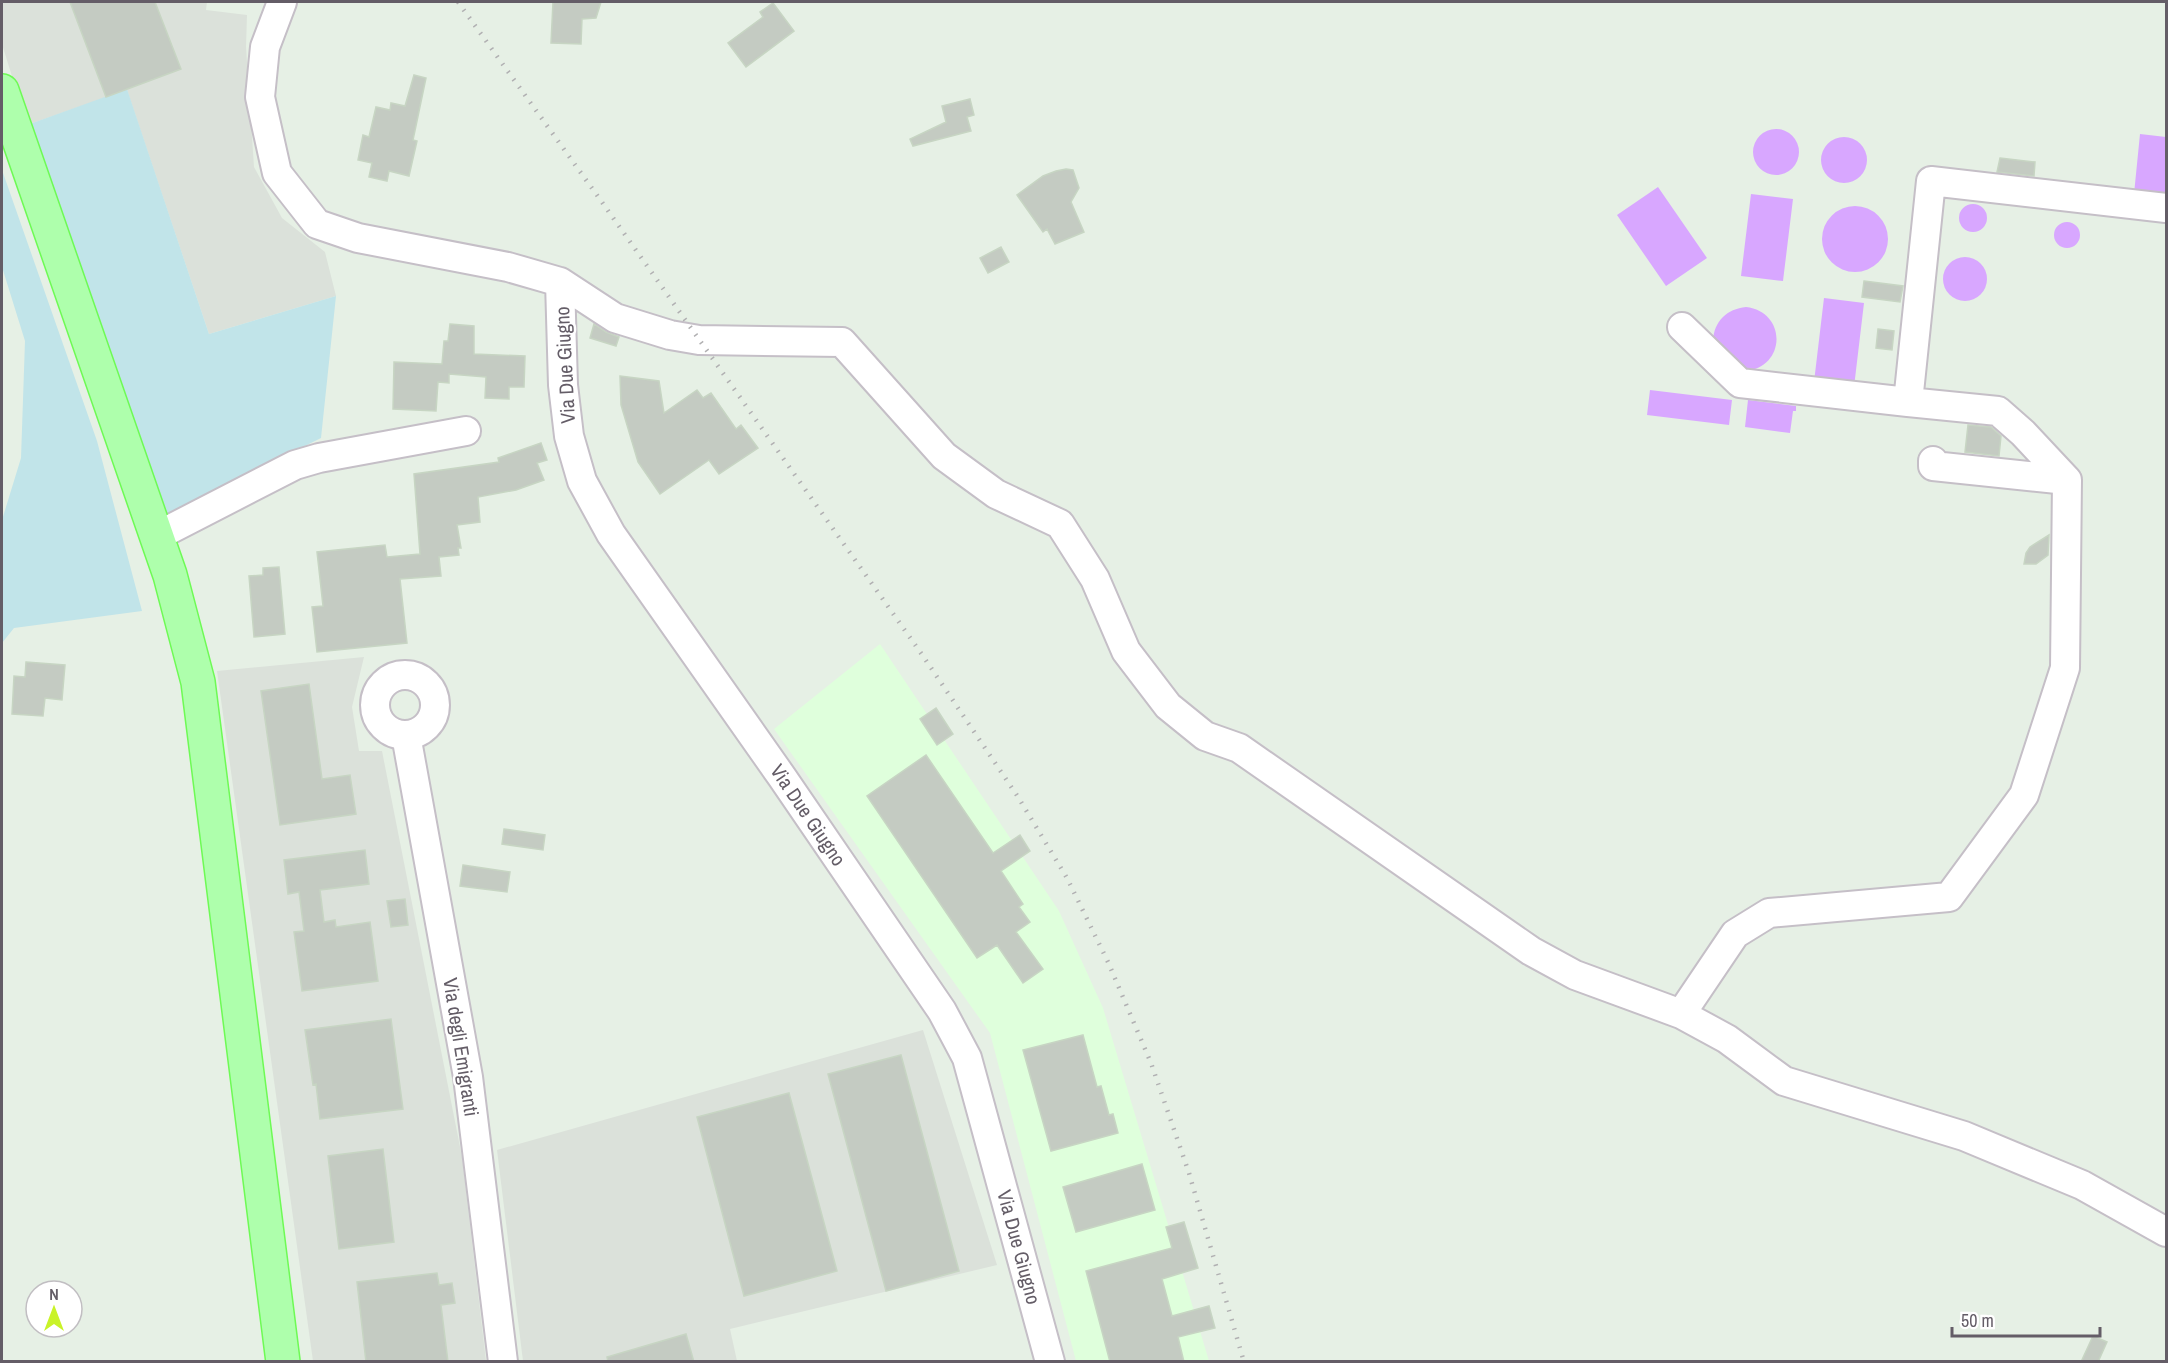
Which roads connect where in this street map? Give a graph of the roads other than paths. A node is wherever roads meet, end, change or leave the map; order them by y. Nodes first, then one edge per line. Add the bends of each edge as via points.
1 (282, 2) edge
2 (2, 91) edge
3 (2166, 208) edge
4 (560, 282) junction
5 (1682, 327) dead end
6 (1908, 402) junction
7 (466, 431) dead end
8 (1934, 461) dead end
9 (2067, 480) junction
10 (157, 536) junction
11 (406, 735) dead end
12 (1681, 1014) junction
13 (2166, 1232) edge
14 (285, 1362) edge
15 (503, 1362) edge
16 (1050, 1362) edge

1 - 4 street via 265,47 260,97 277,172 317,224 358,238 508,267
2 - 10 main road
3 - 6 street via 1931,181
4 - 12 street via 615,318 670,335 699,340 842,342 944,456 996,494 1060,524 1095,579 1126,651 1168,706 1205,736 1239,748 1531,951 1575,975
4 - 16 street, Via Due Giugno via 563,385 569,436 582,481 611,534 942,1011 967,1058
5 - 6 street via 1740,383
6 - 9 street via 1998,411
7 - 10 street via 295,465
8 - 9 street via 1933,466
9 - 12 street via 2065,668 2024,795 1949,897 1769,913 1735,934
10 - 14 main road via 198,682
11 - 15 street, Via degli Emigranti via 468,1077
12 - 13 street via 1726,1039 1784,1081 1964,1136 2082,1185

